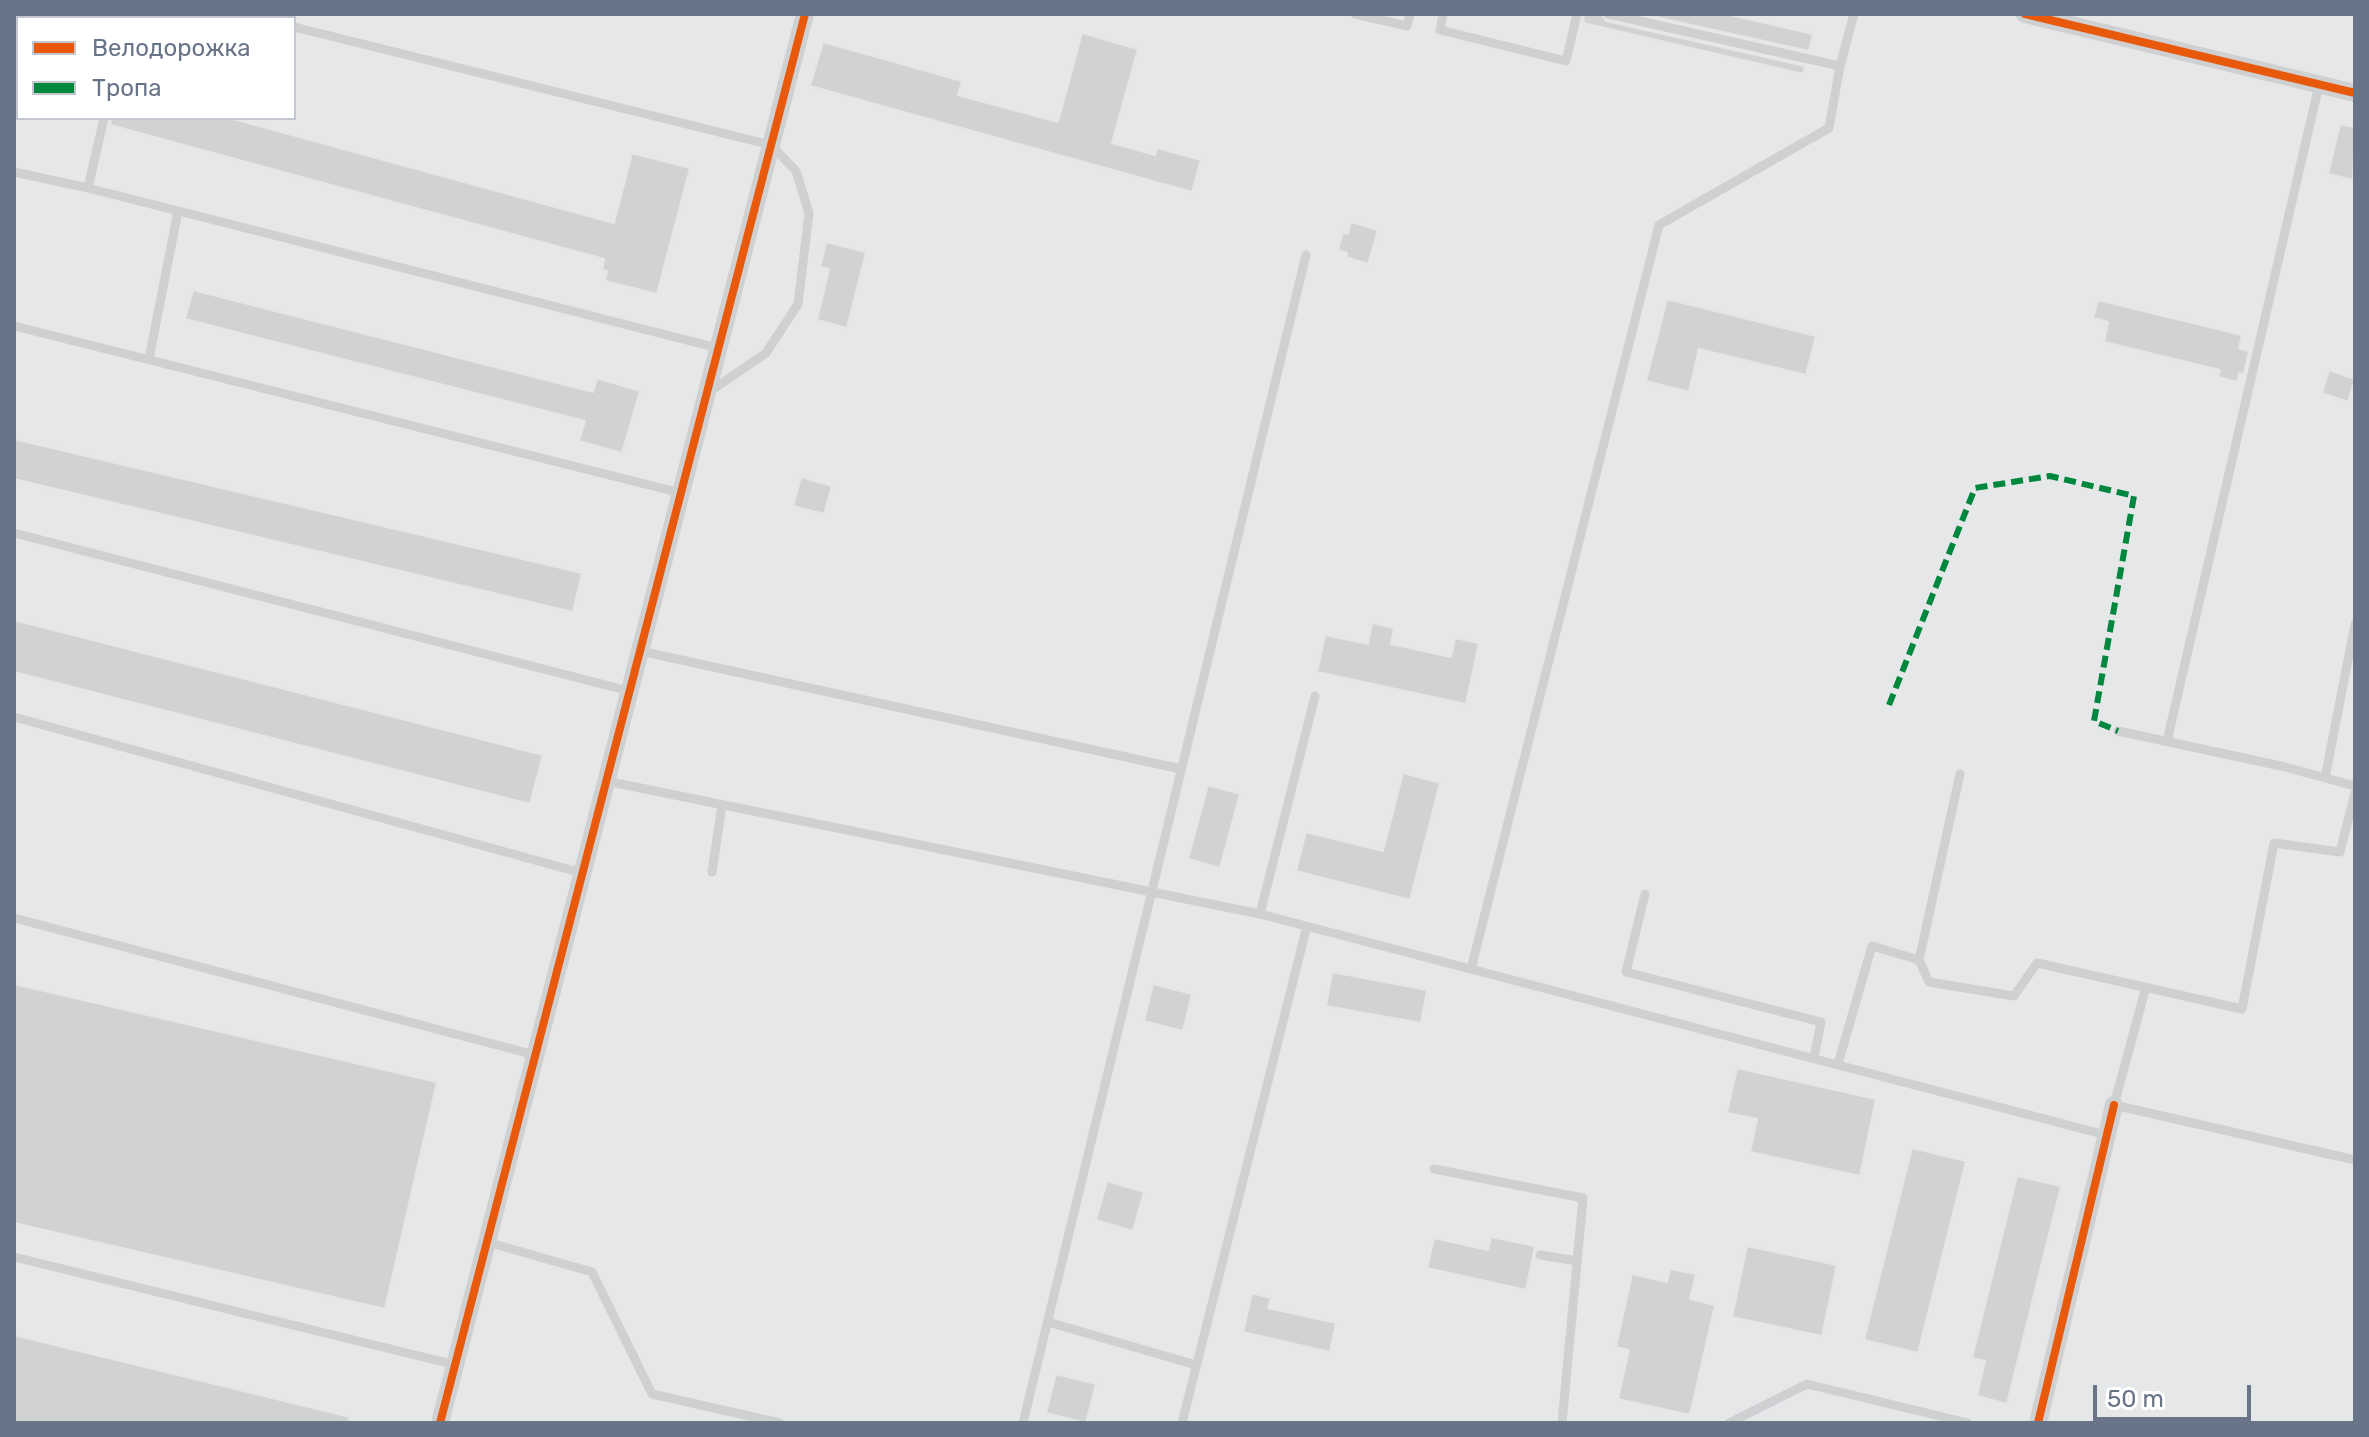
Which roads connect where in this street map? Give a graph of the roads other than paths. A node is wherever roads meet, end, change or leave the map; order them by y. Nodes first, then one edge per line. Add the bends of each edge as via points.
1 (1355, 14) edge
2 (1410, 14) edge
3 (1443, 14) edge
4 (1577, 14) edge
5 (1608, 14) edge
6 (1854, 14) edge
7 (2025, 14) edge
8 (805, 16) edge
9 (296, 27) edge
10 (1840, 66) junction
11 (2319, 85) junction
12 (2355, 93) edge
13 (104, 120) edge
14 (771, 145) junction
15 (14, 172) edge
16 (88, 188) junction
17 (178, 211) junction
18 (1306, 255) dead end
19 (14, 326) edge
20 (718, 348) junction
21 (149, 359) junction
22 (706, 394) junction
23 (681, 493) junction
24 (14, 533) edge
25 (2355, 624) edge
26 (640, 651) junction
27 (629, 691) junction
28 (1315, 696) dead end
29 (14, 717) edge
30 (2118, 731) dead end
31 (2167, 741) junction
32 (1181, 769) junction
33 (1960, 774) dead end
34 (2325, 778) junction
35 (606, 781) junction
36 (2355, 786) edge
37 (2355, 793) edge
38 (722, 805) junction
39 (712, 872) dead end
40 (582, 873) junction
41 (1152, 892) junction
42 (1645, 894) dead end
43 (1260, 914) junction
44 (14, 918) edge
45 (1307, 926) junction
46 (1919, 960) junction
47 (1471, 969) junction
48 (2146, 987) junction
49 (535, 1055) junction
50 (1814, 1058) junction
51 (1838, 1064) junction
52 (2114, 1105) junction
53 (2106, 1135) junction
54 (2355, 1160) edge
55 (1434, 1169) dead end
56 (487, 1242) junction
57 (1540, 1255) dead end
58 (14, 1257) edge
59 (1577, 1261) junction
60 (1048, 1322) junction
61 (456, 1365) junction
62 (1196, 1365) junction
63 (1911, 1409) junction
64 (440, 1423) edge
65 (780, 1423) edge
66 (1023, 1423) edge
67 (1182, 1423) edge
68 (1562, 1423) edge
69 (1729, 1423) edge
70 (1908, 1423) edge
71 (1968, 1423) edge
72 (2038, 1423) edge

1 - 2 lane via 1407,26
3 - 4 lane via 1440,30 1566,61
5 - 10 lane
6 - 10 lane
7 - 11 street
8 - 14 street
9 - 14 lane
10 - 47 lane via 1829,128 1659,225
11 - 12 street
11 - 31 lane
13 - 16 lane
14 - 20 street
14 - 22 lane via 796,171 809,213 798,304 766,353
15 - 16 lane
16 - 17 lane
17 - 20 lane
17 - 21 lane
18 - 32 lane
19 - 21 lane
20 - 22 street
21 - 23 lane
22 - 23 street
23 - 26 street
24 - 27 lane
25 - 34 lane
26 - 27 street
26 - 32 lane
27 - 35 street
28 - 43 lane
29 - 40 lane
30 - 31 lane
31 - 34 lane
32 - 41 lane
33 - 46 lane
34 - 36 lane
35 - 38 lane
35 - 40 street
37 - 48 lane via 2340,852 2274,843 2242,1009
38 - 39 lane
38 - 41 lane
40 - 49 street
41 - 43 lane
41 - 60 lane
42 - 50 lane via 1626,972 1821,1022
43 - 45 lane
44 - 49 lane
45 - 47 lane
45 - 62 lane
46 - 48 lane via 1929,982 2014,996 2037,963
46 - 51 lane via 1872,946
47 - 50 lane
48 - 52 lane
49 - 56 street
50 - 51 lane
51 - 53 lane
52 - 53 street
52 - 54 lane
53 - 72 street
55 - 59 lane via 1583,1198
56 - 61 street
56 - 65 lane via 592,1272 652,1394
57 - 59 lane
58 - 61 lane
59 - 68 lane
60 - 62 lane
60 - 66 lane
61 - 64 street
62 - 67 lane
63 - 69 lane via 1807,1384
63 - 70 lane
63 - 71 lane

